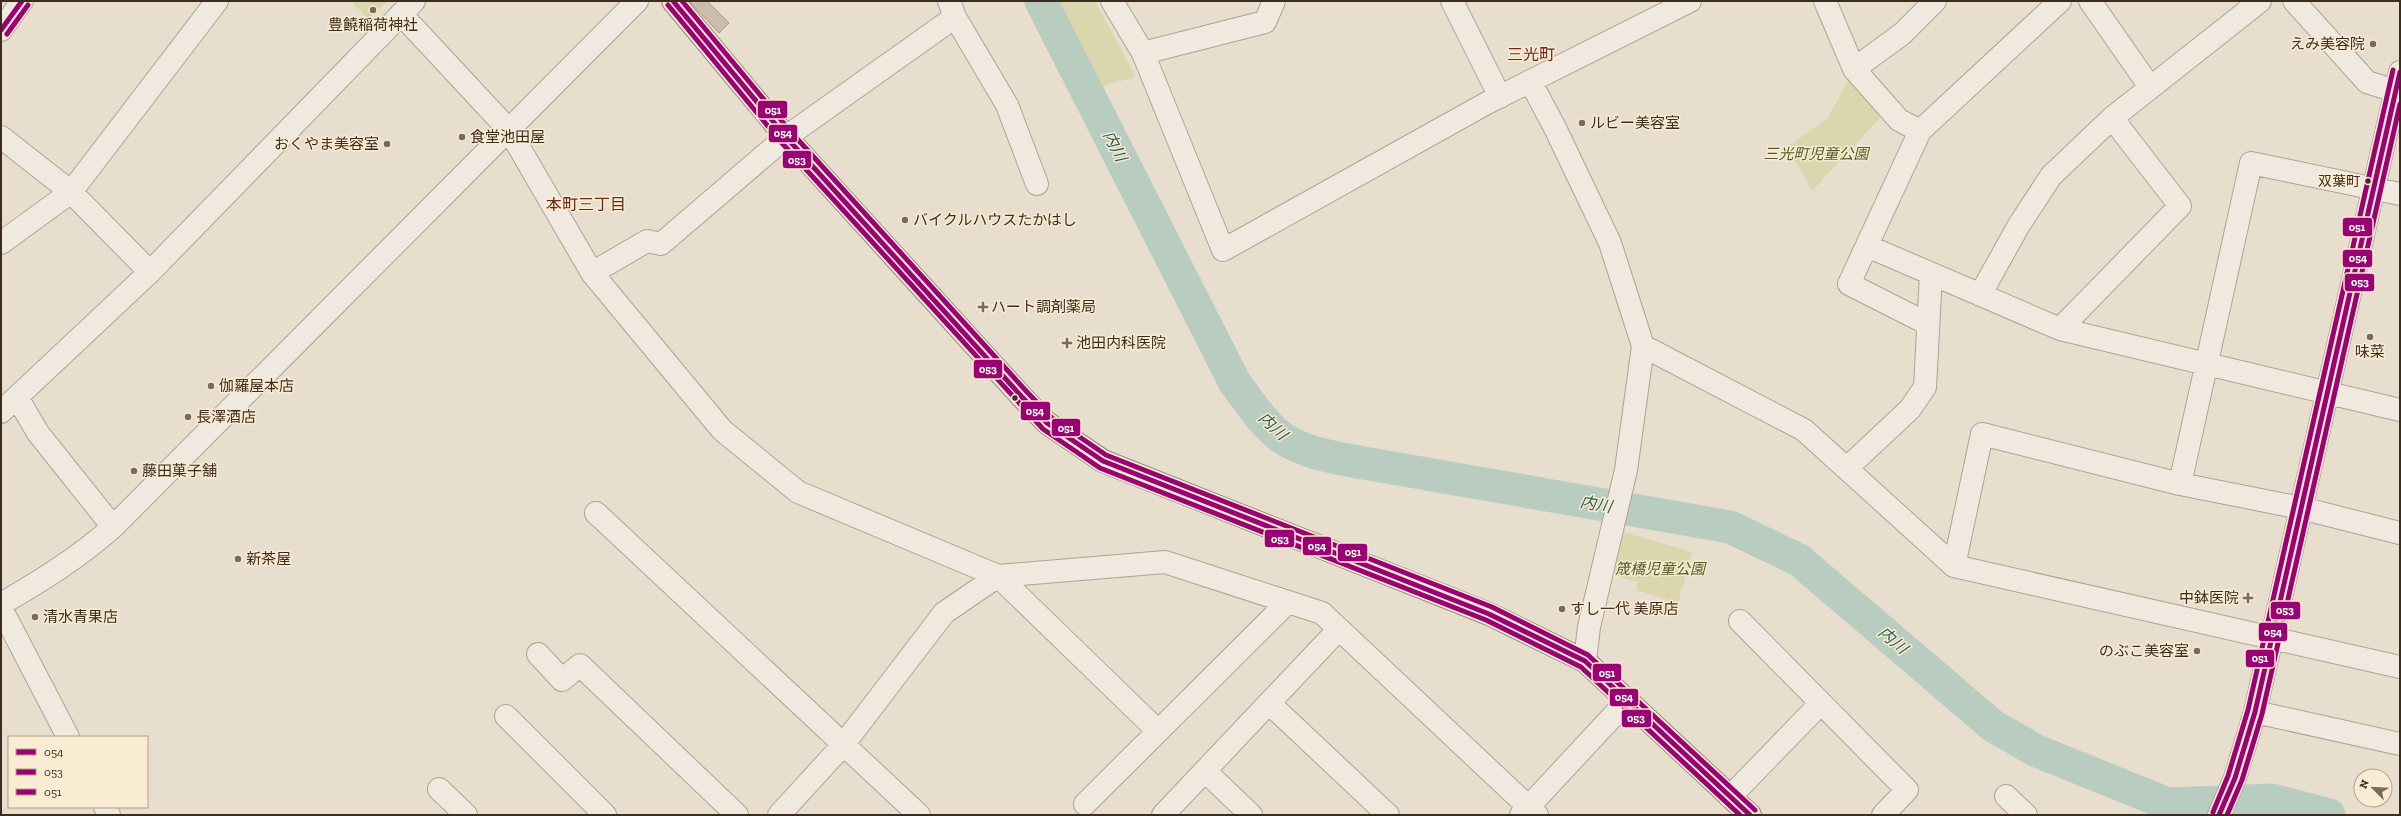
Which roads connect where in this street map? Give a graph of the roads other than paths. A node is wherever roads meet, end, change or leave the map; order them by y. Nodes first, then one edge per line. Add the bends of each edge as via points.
1 (22, 1) edge
2 (217, 1) edge
3 (637, 1) edge
4 (674, 1) edge
5 (1112, 1) edge
6 (1274, 1) edge
7 (1452, 1) edge
8 (1690, 1) edge
9 (1825, 1) edge
10 (1935, 1) edge
11 (2060, 1) edge
12 (2090, 1) edge
13 (2260, 1) edge
14 (2294, 1) edge
15 (408, 7) edge
16 (952, 9) edge
17 (1, 30) edge
18 (1143, 53) junction
19 (1854, 68) junction
20 (1530, 81) junction
21 (2397, 81) edge
22 (2150, 87) junction
23 (1500, 97) junction
24 (2112, 118) junction
25 (509, 130) junction
26 (1920, 131) junction
27 (1, 137) edge
28 (786, 137) junction
29 (1037, 184) dead end
30 (2374, 188) junction
31 (71, 192) junction
32 (2400, 194) edge
33 (1, 243) edge
34 (1867, 246) junction
35 (150, 272) junction
36 (592, 273) junction
37 (1931, 274) junction
38 (1980, 295) junction
39 (1928, 324) junction
40 (2060, 329) junction
41 (1643, 346) junction
42 (2207, 365) junction
43 (2328, 394) junction
44 (17, 397) junction
45 (2400, 410) edge
46 (1, 412) edge
47 (1847, 468) junction
48 (2180, 484) junction
49 (2301, 508) junction
50 (596, 513) dead end
51 (113, 527) junction
52 (2400, 533) edge
53 (1954, 566) junction
54 (998, 576) junction
55 (1288, 602) junction
56 (1, 604) edge
57 (1, 608) edge
58 (1740, 621) dead end
59 (1339, 628) junction
60 (2273, 638) junction
61 (538, 654) dead end
62 (1585, 661) junction
63 (2400, 667) edge
64 (1627, 701) junction
65 (1269, 703) junction
66 (1821, 703) junction
67 (2255, 712) junction
68 (506, 716) dead end
69 (1158, 731) junction
70 (67, 736) edge
71 (2400, 744) edge
72 (843, 745) junction
73 (1205, 771) junction
74 (439, 789) dead end
75 (1730, 796) junction
76 (2006, 796) dead end
77 (1085, 804) dead end
78 (1529, 812) edge
79 (466, 815) edge
80 (605, 815) edge
81 (737, 815) edge
82 (779, 815) edge
83 (919, 815) edge
84 (1163, 815) edge
85 (1251, 815) edge
86 (1388, 815) edge
87 (1750, 815) edge
88 (1884, 815) edge
89 (2026, 815) edge
90 (2220, 815) edge

1 - 17 street
2 - 31 street
3 - 25 street
4 - 28 main road
5 - 18 street
6 - 18 street via 1265,22
7 - 23 street
8 - 20 street
9 - 19 street
10 - 19 street via 1902,34
11 - 26 street
12 - 22 street
13 - 22 street
14 - 21 street via 2367,82
15 - 25 street
15 - 35 street
16 - 28 street
16 - 29 street via 1007,105
18 - 23 street via 1223,250
19 - 26 street via 1898,120
20 - 23 street
20 - 41 street via 1610,243
21 - 30 street
22 - 24 street
24 - 38 street via 2051,176 2019,225
24 - 40 street via 2180,206
25 - 36 street
25 - 51 street
26 - 34 street
27 - 31 street
28 - 36 street via 661,244 647,241
28 - 62 main road via 1047,423 1103,461 1489,614
30 - 32 street
30 - 42 street via 2251,163
30 - 43 street
31 - 33 street
31 - 35 street
34 - 37 street
34 - 39 street via 1849,284
35 - 44 street
36 - 54 street via 722,430 798,492
37 - 38 street
37 - 39 street
38 - 40 street
39 - 47 street via 1925,387 1910,409
40 - 42 street
41 - 47 street via 1804,430
41 - 62 street via 1626,470 1589,627
42 - 43 street
42 - 48 street
43 - 45 street
43 - 49 street
44 - 46 street
44 - 51 street via 38,434
47 - 53 street
48 - 49 street
48 - 53 street via 1982,434
49 - 52 street
49 - 60 street
50 - 72 street
51 - 56 street via 88,550
53 - 60 street
54 - 55 street via 1165,562
54 - 69 street
54 - 72 street via 944,612
55 - 59 street via 1322,613
55 - 69 street
57 - 70 street
58 - 66 street
59 - 65 street
59 - 78 street
60 - 63 street
60 - 67 street
61 - 81 street via 562,680 580,665
62 - 64 main road
64 - 75 main road
64 - 78 street
65 - 73 street
65 - 86 street
66 - 75 street
66 - 88 street via 1907,790
67 - 71 street
67 - 90 street via 2235,778
68 - 80 street
69 - 77 street
72 - 82 street
72 - 83 street
73 - 84 street
73 - 85 street
74 - 79 street
75 - 87 main road
76 - 89 street

